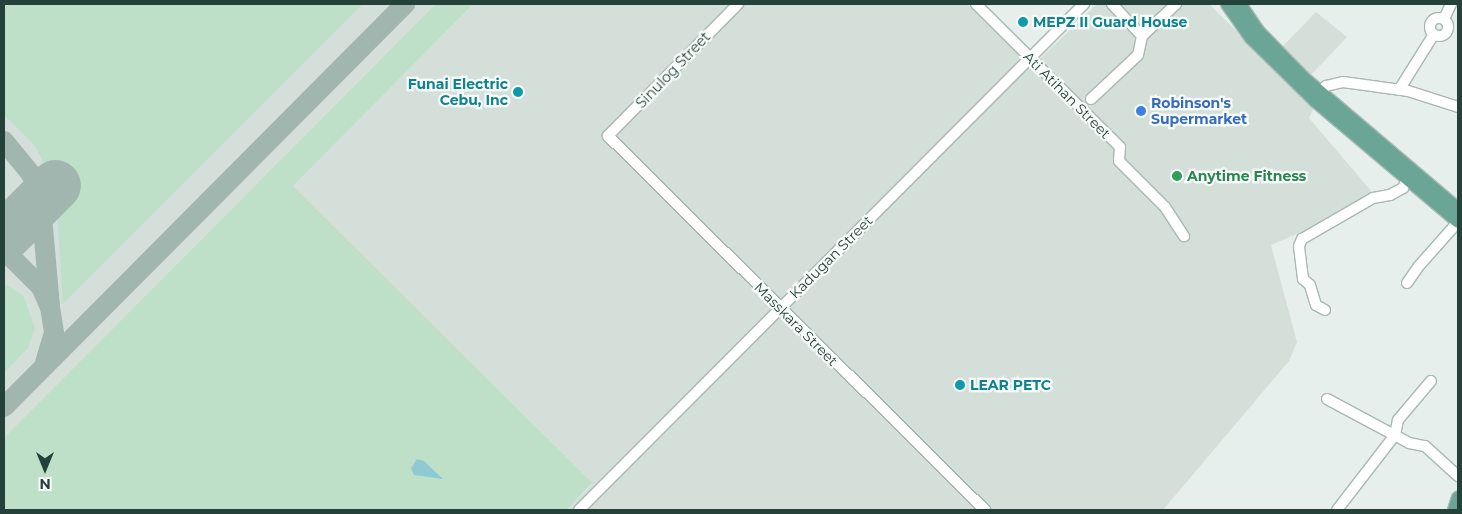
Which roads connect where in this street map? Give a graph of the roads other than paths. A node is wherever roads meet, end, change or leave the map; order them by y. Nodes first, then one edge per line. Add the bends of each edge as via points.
1 (738, 4) edge
2 (976, 4) edge
3 (1084, 4) edge
4 (1112, 4) edge
5 (1176, 4) edge
6 (1227, 4) edge
7 (1240, 4) edge
8 (1451, 4) edge
9 (1142, 36) junction
10 (1029, 58) junction
11 (1301, 81) junction
12 (1404, 90) junction
13 (1316, 96) junction
14 (1091, 99) dead end
15 (1458, 107) edge
16 (608, 136) joint
17 (1407, 179) junction
18 (1458, 209) edge
19 (1458, 222) edge
20 (1184, 236) dead end
21 (1407, 283) dead end
22 (780, 308) junction
23 (1325, 310) dead end
24 (1431, 381) dead end
25 (1327, 399) dead end
26 (1395, 435) junction
27 (1458, 476) edge
28 (579, 510) edge
29 (985, 510) edge
30 (1337, 510) edge

1 - 16 street, Sinulog Street
2 - 10 street, Ati Atihan Street
3 - 10 street, Kadugan Street
4 - 9 street
5 - 9 street
6 - 11 main road via 1251,38
7 - 11 main road via 1258,31
8 - 12 street via 1444,19 1432,20 1430,29 1434,34
9 - 14 street via 1138,55
10 - 20 street, Ati Atihan Street via 1120,147 1119,161 1165,208
10 - 22 street, Kadugan Street
11 - 13 main road
12 - 13 street via 1344,82 1330,84
12 - 15 street
13 - 17 main road
13 - 18 main road
16 - 22 street, Masskara Street
17 - 19 main road
17 - 23 street via 1403,188 1366,202 1302,239 1299,246 1303,279 1310,285 1316,304
19 - 21 street
22 - 28 street, Kadugan Street
22 - 29 street, Masskara Street
24 - 26 street via 1398,420
25 - 26 street
26 - 27 street via 1409,443 1424,446
26 - 30 street

